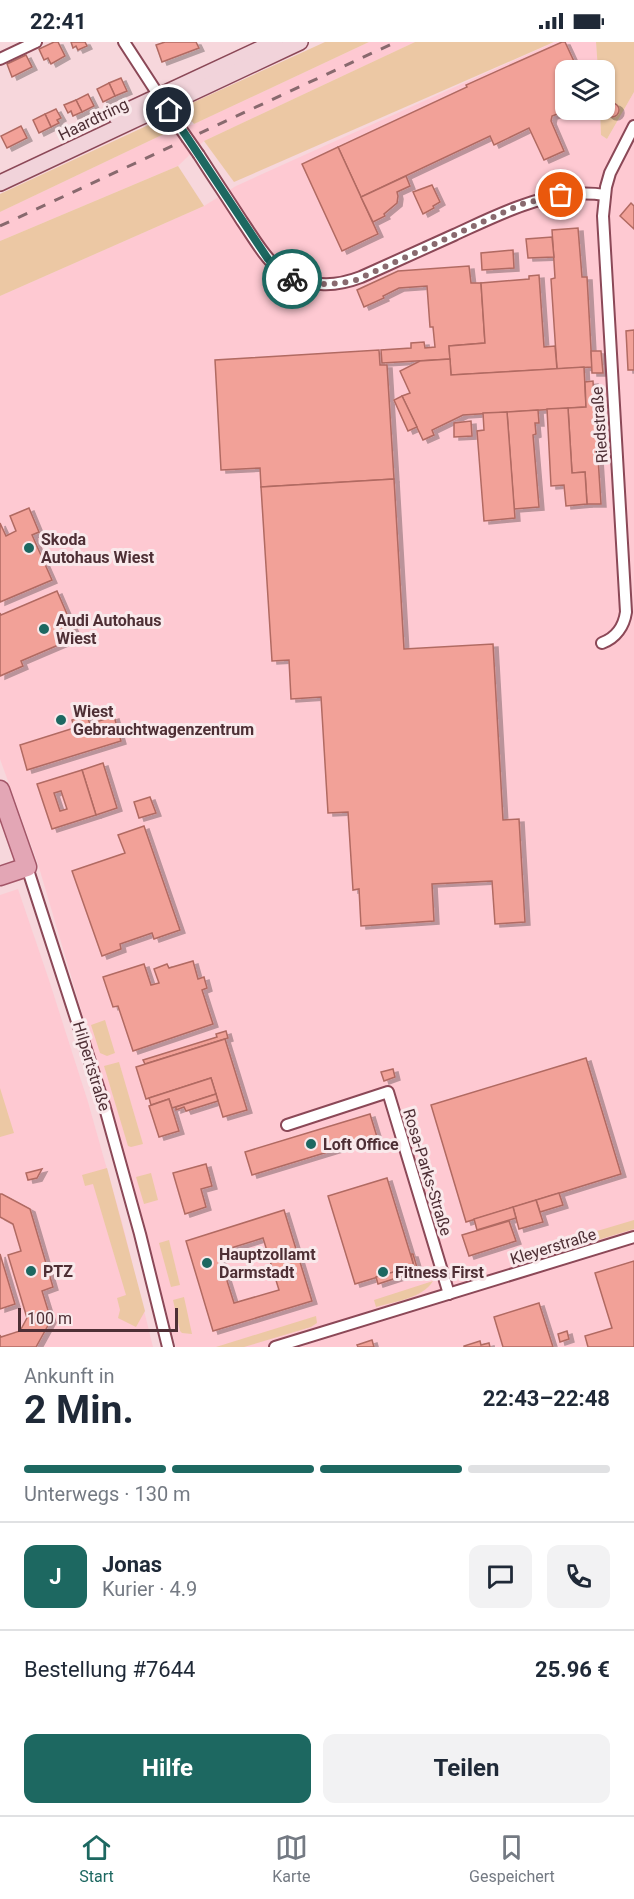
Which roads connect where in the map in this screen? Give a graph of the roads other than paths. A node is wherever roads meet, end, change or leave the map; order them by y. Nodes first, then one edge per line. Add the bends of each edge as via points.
1 (36, 42) edge
2 (124, 42) edge
3 (275, 42) edge
4 (300, 42) edge
5 (0, 59) edge
6 (162, 100) junction
7 (634, 126) edge
8 (0, 172) edge
9 (0, 183) edge
10 (605, 195) junction
11 (602, 643) dead end
12 (0, 790) edge
13 (27, 867) junction
14 (0, 876) edge
15 (287, 1125) dead end
16 (634, 1237) edge
17 (449, 1294) junction
18 (168, 1347) edge
19 (275, 1347) edge

1 - 5 street
2 - 6 street
3 - 6 main road, Haardtring
4 - 6 main road, Haardtring
6 - 8 main road, Haardtring
6 - 9 main road, Haardtring
6 - 10 street, bridge via 268,259 282,273 301,282 350,281 530,201 570,194
7 - 10 street, Riedstraße via 614,164
10 - 11 street, Riedstraße via 602,223 626,612 622,627
12 - 13 main road, Hilpertstraße
13 - 14 main road
13 - 18 street, Hilpertstraße via 105,1108
15 - 17 street, Rosa-Parks-Straße via 388,1092
16 - 17 street, Kleyerstraße
17 - 19 street, Kleyerstraße

